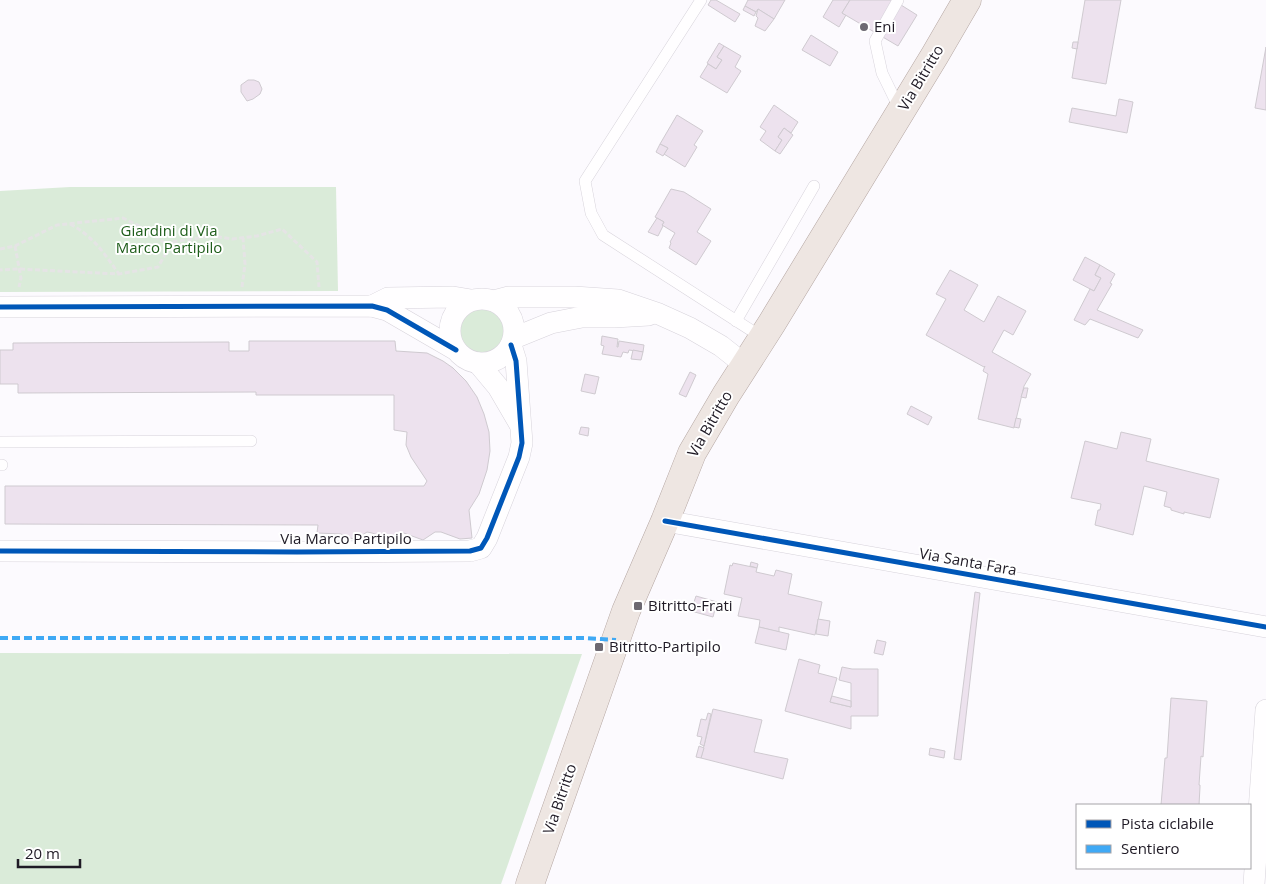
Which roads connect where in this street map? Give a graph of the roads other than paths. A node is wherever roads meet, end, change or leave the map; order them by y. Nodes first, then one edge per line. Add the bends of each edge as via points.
1 (701, 0) edge
2 (898, 0) edge
3 (967, 0) edge
4 (901, 111) junction
5 (814, 186) dead end
6 (471, 300) junction
7 (494, 300) junction
8 (0, 306) edge
9 (372, 306) junction
10 (659, 314) junction
11 (736, 321) junction
12 (762, 338) junction
13 (513, 342) junction
14 (456, 350) junction
15 (478, 364) junction
16 (746, 365) junction
17 (521, 427) junction
18 (251, 441) dead end
19 (0, 442) edge
20 (665, 521) junction
21 (0, 551) edge
22 (1266, 627) edge
23 (1266, 710) edge
24 (530, 884) edge
25 (1254, 884) edge

1 - 11 lane via 585,181 591,213 603,235
2 - 4 lane via 875,41 882,73
3 - 4 main road, Via Bitritto
4 - 12 main road, Via Bitritto
5 - 11 lane
6 - 7 street
6 - 9 street via 454,297 388,298
6 - 14 street via 455,312 451,322 449,331
7 - 10 street via 519,297 618,300
7 - 13 street via 509,312 513,320
8 - 9 street
9 - 14 street via 387,310
10 - 13 street via 582,317 551,323
10 - 16 street via 713,341
11 - 12 lane
12 - 16 main road, Via Bitritto
13 - 15 street via 506,354
13 - 17 street, Via Marco Partipilo
14 - 15 street via 462,357
15 - 17 street via 498,387
16 - 20 main road, Via Bitritto via 692,453
17 - 21 street, Via Marco Partipilo via 519,456 487,538 481,548 470,551
18 - 19 lane
20 - 22 street, Via Santa Fara
20 - 24 main road, Via Bitritto via 626,611
23 - 25 street

